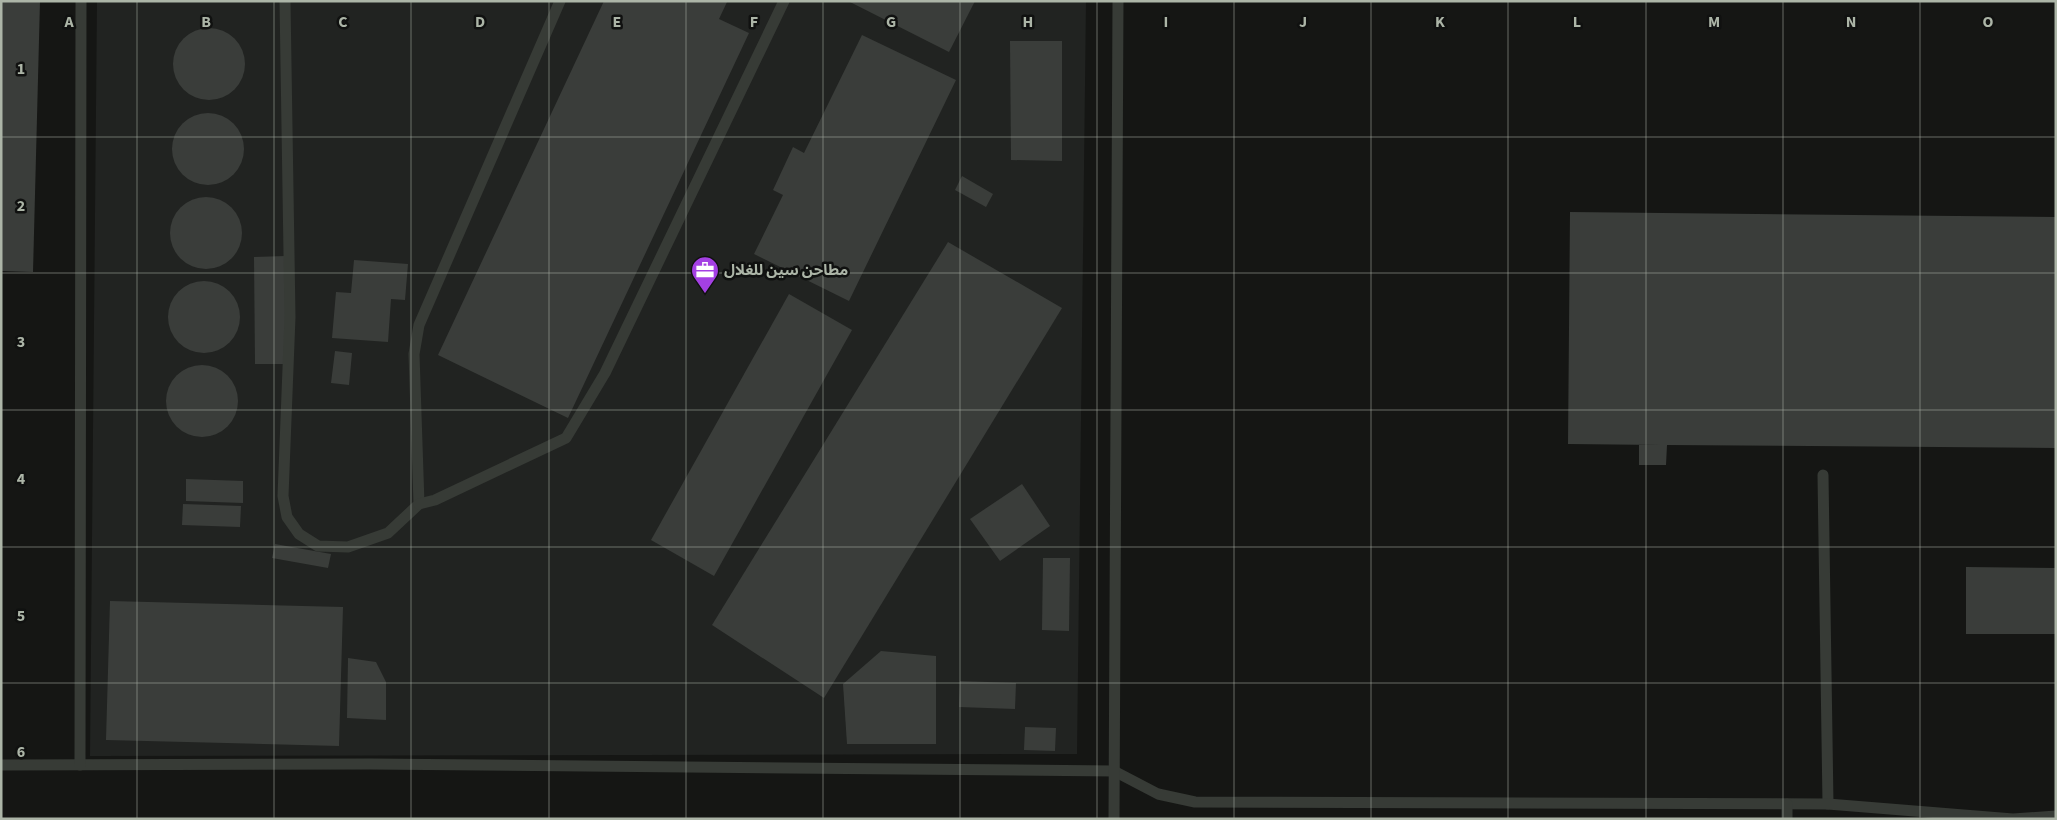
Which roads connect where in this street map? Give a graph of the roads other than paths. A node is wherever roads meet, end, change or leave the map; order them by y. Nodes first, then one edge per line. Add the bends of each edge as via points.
1 (81, 1) edge
2 (285, 1) edge
3 (560, 1) edge
4 (784, 1) edge
5 (1118, 1) edge
6 (1823, 475) dead end
7 (419, 504) junction
8 (80, 765) junction
9 (1, 766) edge
10 (1114, 771) junction
11 (1787, 804) junction
12 (1828, 804) junction
13 (2056, 816) edge
14 (1114, 819) edge
15 (1786, 819) edge

1 - 8 lane
2 - 7 lane via 290,317 283,496 286,517 300,534 318,546 348,547 388,533
3 - 7 lane via 419,325 414,354
4 - 7 lane via 605,373 566,438 435,500
5 - 10 lane
6 - 12 lane
8 - 9 lane
8 - 10 lane via 372,764
10 - 11 lane via 1158,794 1195,802
10 - 14 lane
11 - 12 lane
11 - 15 lane
12 - 13 lane via 2013,818

